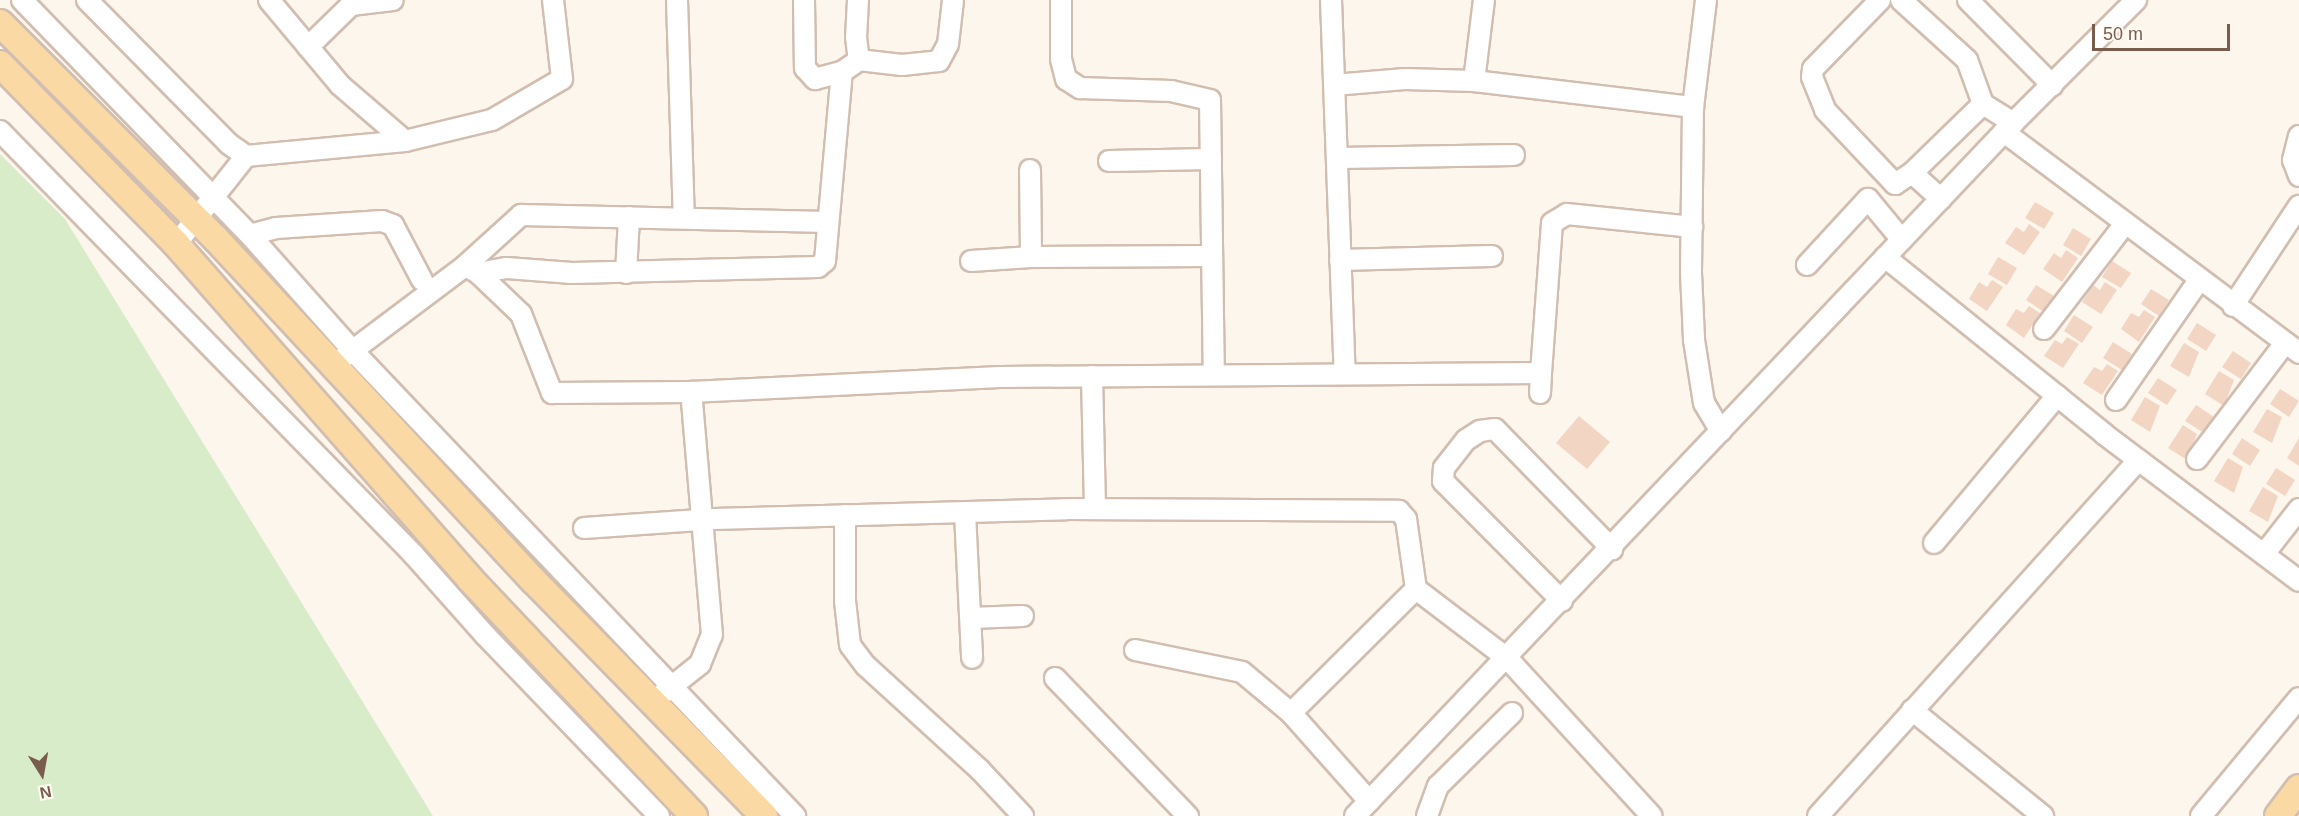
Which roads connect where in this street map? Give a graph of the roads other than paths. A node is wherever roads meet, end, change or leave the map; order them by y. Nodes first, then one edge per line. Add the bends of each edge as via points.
1 (22, 0) edge
2 (87, 0) edge
3 (269, 0) edge
4 (393, 0) edge
5 (553, 0) edge
6 (677, 0) edge
7 (804, 0) edge
8 (858, 0) edge
9 (953, 0) edge
10 (1061, 0) edge
11 (1331, 0) edge
12 (1484, 0) edge
13 (1706, 0) edge
14 (1880, 0) edge
15 (1901, 0) edge
16 (1968, 0) edge
17 (2136, 0) edge
18 (351, 3) edge
19 (0, 23) edge
20 (308, 47) junction
21 (859, 60) junction
22 (0, 64) edge
23 (842, 72) junction
24 (1474, 81) junction
25 (1334, 85) junction
26 (2052, 85) junction
27 (1807, 96) dead end
28 (1983, 104) junction
29 (1693, 107) junction
30 (2009, 128) junction
31 (0, 131) edge
32 (2299, 136) edge
33 (405, 141) junction
34 (1514, 155) dead end
35 (246, 156) junction
36 (1339, 158) junction
37 (1211, 159) junction
38 (1109, 161) dead end
39 (1030, 170) dead end
40 (1912, 173) junction
41 (2299, 176) edge
42 (213, 197) junction
43 (1868, 199) junction
44 (1941, 199) junction
45 (2299, 206) edge
46 (629, 217) junction
47 (684, 218) junction
48 (196, 219) junction
49 (828, 222) junction
50 (2124, 225) junction
51 (1692, 227) junction
52 (250, 235) junction
53 (1902, 240) junction
54 (176, 244) junction
55 (1212, 256) junction
56 (1492, 256) dead end
57 (1031, 257) junction
58 (1885, 257) junction
59 (1340, 260) junction
60 (971, 261) dead end
61 (1807, 265) dead end
62 (472, 269) junction
63 (626, 273) junction
64 (422, 280) dead end
65 (2199, 280) junction
66 (2233, 306) junction
67 (2044, 329) dead end
68 (2292, 348) edge
69 (343, 358) junction
70 (1345, 373) junction
71 (1541, 373) junction
72 (1214, 374) junction
73 (1092, 376) junction
74 (691, 392) junction
75 (1540, 393) dead end
76 (2057, 396) junction
77 (2116, 400) dead end
78 (1721, 431) junction
79 (2197, 459) dead end
80 (2139, 460) junction
81 (1095, 509) junction
82 (2299, 509) edge
83 (965, 513) junction
84 (845, 515) junction
85 (701, 520) junction
86 (584, 528) dead end
87 (1934, 543) dead end
88 (1611, 549) junction
89 (2264, 554) junction
90 (470, 579) junction
91 (2299, 581) edge
92 (1416, 589) junction
93 (453, 597) junction
94 (1562, 601) junction
95 (1023, 616) dead end
96 (971, 618) junction
97 (1135, 650) dead end
98 (1507, 657) junction
99 (972, 658) dead end
100 (1056, 678) dead end
101 (661, 695) junction
102 (2299, 698) edge
103 (1912, 710) junction
104 (1291, 713) junction
105 (1512, 713) dead end
106 (654, 774) junction
107 (2299, 788) edge
108 (636, 792) junction
109 (1369, 801) junction
110 (659, 816) edge
111 (694, 816) edge
112 (764, 816) edge
113 (795, 816) edge
114 (1023, 816) edge
115 (1188, 816) edge
116 (1355, 816) edge
117 (1427, 816) edge
118 (1652, 816) edge
119 (1818, 816) edge
120 (2043, 816) edge
121 (2201, 816) edge
122 (2278, 816) edge

1 - 42 street
2 - 35 street via 229,144
3 - 20 street
4 - 18 street
5 - 33 street via 562,79 492,120
6 - 47 street
7 - 23 street via 805,68 815,79
8 - 21 street
9 - 21 street via 948,44 939,61 902,65
10 - 37 street via 1061,59 1066,79 1080,88 1171,91 1210,100
11 - 25 street
12 - 24 street
13 - 29 street
14 - 40 street via 1814,69 1812,77 1825,110 1894,184
15 - 28 street via 1967,60
16 - 26 street
17 - 26 street
18 - 20 street
19 - 48 main road
20 - 33 street via 340,85
21 - 23 street
22 - 54 main road
23 - 49 street
24 - 25 street via 1405,79
24 - 29 street
25 - 36 street
26 - 30 street
27 - 43 street via 1871,172
28 - 30 street
28 - 40 street
29 - 51 street
30 - 44 street
30 - 50 street
31 - 93 street
32 - 41 street via 2293,160
33 - 35 street
34 - 36 street
35 - 42 street
36 - 59 street
37 - 38 street
37 - 55 street
39 - 57 street
40 - 44 street
42 - 48 street
42 - 52 street
43 - 53 street
43 - 61 street
44 - 53 street
45 - 66 street
46 - 47 street
46 - 62 street via 521,215
46 - 63 street
47 - 49 street
48 - 54 street
48 - 69 main road
49 - 63 street via 825,261 818,267
50 - 65 street
50 - 67 street
51 - 71 street via 1567,214 1552,223
51 - 78 street via 1696,350 1704,403
52 - 64 street via 276,228 382,221 393,225
52 - 69 street
53 - 58 street
54 - 90 main road
55 - 57 street
55 - 72 street
56 - 59 street
57 - 60 street
58 - 76 street
58 - 78 street
59 - 70 street
62 - 63 street
62 - 69 street
62 - 74 street via 521,314 552,393
65 - 66 street
65 - 77 street
66 - 68 street
68 - 79 street
69 - 101 main road
70 - 71 street
70 - 72 street
71 - 75 street
72 - 73 street
73 - 74 street
73 - 81 street
74 - 85 street
76 - 80 street
76 - 87 street
78 - 88 street
80 - 89 street
80 - 103 street
81 - 83 street
81 - 92 street via 1399,510 1406,519
82 - 89 street
83 - 84 street
83 - 96 street
84 - 85 street
84 - 114 street via 845,601 850,645 865,665 980,770
85 - 86 street
85 - 101 street via 712,635 700,664
88 - 94 street
88 - 94 street via 1495,429 1480,431 1466,440 1444,468 1443,481
89 - 91 street
90 - 93 street
90 - 106 main road
92 - 98 street
92 - 104 street
93 - 108 street
94 - 98 street
95 - 96 street
96 - 99 street
97 - 104 street via 1242,672
98 - 109 street
98 - 118 street
100 - 115 street
101 - 112 main road
101 - 113 street
102 - 121 street
103 - 119 street
103 - 120 street
104 - 109 street
105 - 117 street via 1438,786
106 - 108 street
106 - 111 main road
107 - 122 main road
108 - 110 street
109 - 116 street

